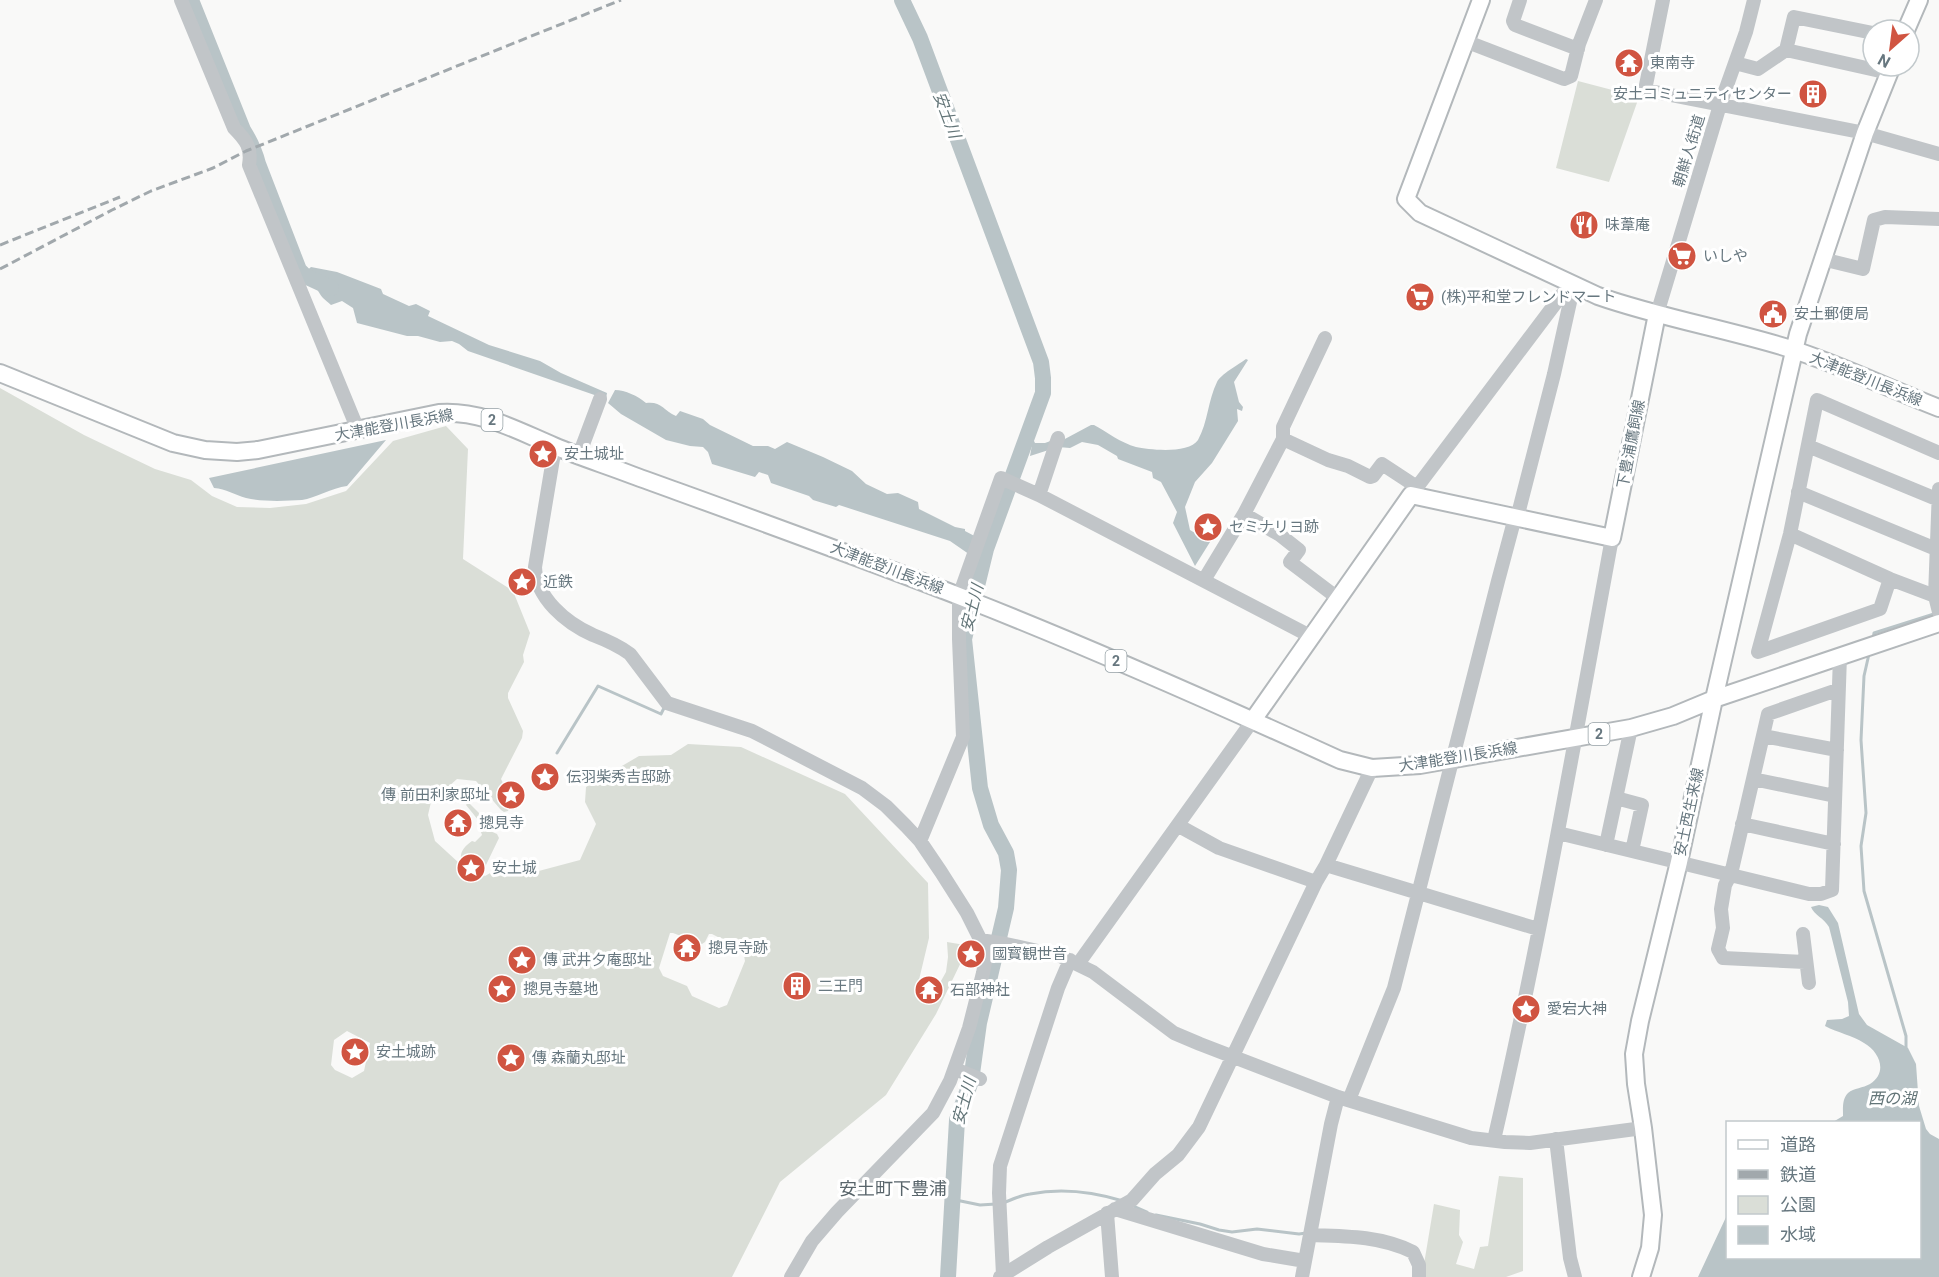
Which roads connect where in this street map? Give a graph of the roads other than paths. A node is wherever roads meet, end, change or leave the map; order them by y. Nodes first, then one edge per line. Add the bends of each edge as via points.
1 (181, 0) edge
2 (1481, 0) edge
3 (1520, 0) edge
4 (1596, 0) edge
5 (1663, 0) edge
6 (1754, 0) edge
7 (1919, 0) edge
8 (1911, 18) edge
9 (1861, 31) edge
10 (1465, 41) junction
11 (1578, 48) junction
12 (1786, 50) junction
13 (1735, 63) junction
14 (1861, 64) edge
15 (1887, 78) edge
16 (1720, 105) junction
17 (1865, 134) junction
18 (1939, 154) edge
19 (1939, 219) edge
20 (1822, 259) junction
21 (1574, 284) junction
22 (1657, 314) junction
23 (1325, 338) dead end
24 (1794, 350) junction
25 (0, 373) edge
26 (600, 399) dead end
27 (1939, 408) edge
28 (358, 430) junction
29 (1283, 439) junction
30 (1056, 443) dead end
31 (1808, 446) junction
32 (555, 447) junction
33 (1939, 453) edge
34 (579, 455) junction
35 (1939, 489) edge
36 (1414, 491) junction
37 (1798, 492) junction
38 (1039, 495) junction
39 (1939, 500) edge
40 (1244, 514) junction
41 (1518, 518) junction
42 (1790, 534) junction
43 (1612, 538) junction
44 (1936, 549) junction
45 (1890, 579) junction
46 (1204, 580) junction
47 (1935, 596) junction
48 (1339, 599) junction
49 (969, 600) junction
50 (1939, 612) edge
51 (1939, 623) edge
52 (1312, 637) junction
53 (1840, 656) junction
54 (1837, 690) junction
55 (1714, 699) junction
56 (1253, 720) junction
57 (1631, 728) junction
58 (1763, 736) junction
59 (1576, 738) junction
60 (1837, 750) junction
61 (1452, 759) junction
62 (1371, 768) junction
63 (1753, 779) junction
64 (1835, 796) junction
65 (1616, 798) junction
66 (1742, 824) junction
67 (1179, 826) junction
68 (1558, 833) junction
69 (920, 842) junction
70 (1834, 844) junction
71 (1606, 845) junction
72 (1632, 851) junction
73 (1679, 862) junction
74 (1326, 865) junction
75 (1731, 874) junction
76 (1316, 882) junction
77 (1418, 893) junction
78 (1538, 929) junction
79 (1803, 934) dead end
80 (984, 940) junction
81 (1074, 962) junction
82 (1805, 962) junction
83 (1809, 983) dead end
84 (1232, 1058) junction
85 (960, 1071) junction
86 (980, 1079) dead end
87 (1343, 1099) junction
88 (1643, 1128) junction
89 (1494, 1140) junction
90 (1556, 1140) junction
91 (1119, 1207) junction
92 (1310, 1235) junction
93 (1305, 1262) junction
94 (1002, 1276) edge
95 (791, 1277) edge
96 (1112, 1277) edge
97 (1302, 1277) edge
98 (1419, 1277) edge
99 (1575, 1277) edge
100 (1641, 1277) edge

1 - 28 street via 234,128 245,139 251,155 249,165
2 - 10 main road
3 - 11 street via 1515,25
4 - 11 street
5 - 16 street via 1645,90
6 - 13 street
7 - 8 main road
9 - 12 street via 1794,17
10 - 11 street via 1564,79 1570,76
10 - 21 main road via 1406,199 1431,219
12 - 13 street via 1758,69
12 - 14 street
13 - 16 street
15 - 17 main road
16 - 17 street, 朝鮮人街道
16 - 22 street, 朝鮮人街道
17 - 18 street, 朝鮮人街道
17 - 20 main road
19 - 20 street via 1874,220 1863,269
20 - 24 main road
21 - 22 main road via 1598,296
21 - 36 street via 1566,288
21 - 41 street
22 - 24 main road
22 - 43 main road, 下豊浦鷹飼線
23 - 29 street via 1283,427
24 - 27 main road, 大津能登川長浜線
24 - 55 main road, 安土西生来線
25 - 28 main road, 大津能登川長浜線 / 2 via 159,438 205,450 267,449
26 - 34 street
28 - 32 main road, 大津能登川長浜線 / 2 via 439,413 466,413 494,420
29 - 36 street via 1370,477 1382,464
29 - 40 street
30 - 38 street
31 - 33 street via 1817,400
31 - 37 street
31 - 39 street
32 - 34 main road, 大津能登川長浜線 / 2
32 - 69 street via 535,567 540,589 558,611 630,654 668,703 752,731 861,788 886,806
34 - 49 main road, 大津能登川長浜線 / 2
35 - 39 street
36 - 41 main road
36 - 48 main road
37 - 42 street
37 - 44 street
38 - 46 street
38 - 49 street via 1001,478 971,563
39 - 44 street
40 - 46 street
40 - 48 street via 1299,550 1290,562
41 - 43 main road
41 - 61 street via 1514,521
42 - 45 street
42 - 45 street via 1758,652 1880,609
43 - 59 street
44 - 47 street
45 - 47 street
46 - 52 street
47 - 50 street
48 - 52 main road
49 - 56 main road, 大津能登川長浜線 / 2
49 - 69 street via 959,639 963,737
51 - 53 main road, 大津能登川長浜線 / 2
52 - 56 main road
53 - 54 street
53 - 55 main road, 大津能登川長浜線 / 2
54 - 58 street via 1768,714
54 - 60 street
55 - 57 main road, 大津能登川長浜線 / 2
55 - 73 main road, 安土西生来線
56 - 62 main road, 大津能登川長浜線 / 2 via 1340,760
56 - 67 street
57 - 59 main road, 大津能登川長浜線 / 2
57 - 65 street
58 - 60 street
58 - 63 street
59 - 61 main road, 大津能登川長浜線 / 2
59 - 68 street
60 - 64 street
61 - 62 main road, 大津能登川長浜線 / 2
61 - 77 street
62 - 74 street
63 - 64 street
63 - 66 street
64 - 70 street
65 - 71 street
65 - 72 street via 1642,805
66 - 70 street
66 - 75 street
67 - 76 street via 1219,848
67 - 81 street
68 - 71 street
68 - 78 street
69 - 80 street
70 - 75 street via 1832,890 1821,894
71 - 72 street
72 - 73 street
73 - 75 street
73 - 88 main road, 安土西生来線 via 1634,1054
74 - 76 street
74 - 77 street
75 - 82 street via 1721,909 1723,928 1718,949 1723,958
76 - 84 street
77 - 78 street
77 - 87 street via 1394,988
78 - 89 street
79 - 82 street
80 - 81 street
80 - 85 street via 987,953
81 - 84 street via 1174,1033
81 - 94 street via 1058,988 1000,1166
82 - 83 street
84 - 87 street
84 - 91 street via 1199,1126 1178,1155
85 - 86 street
85 - 95 street via 933,1113 812,1241
87 - 89 street via 1471,1138
87 - 92 street via 1331,1124
88 - 90 street
88 - 100 main road, 安土西生来線 via 1653,1215 1650,1248
89 - 90 street
90 - 99 street
91 - 93 street via 1263,1254
91 - 94 street
91 - 96 street
92 - 93 street
92 - 98 street via 1371,1238 1401,1246 1413,1252
93 - 97 street

